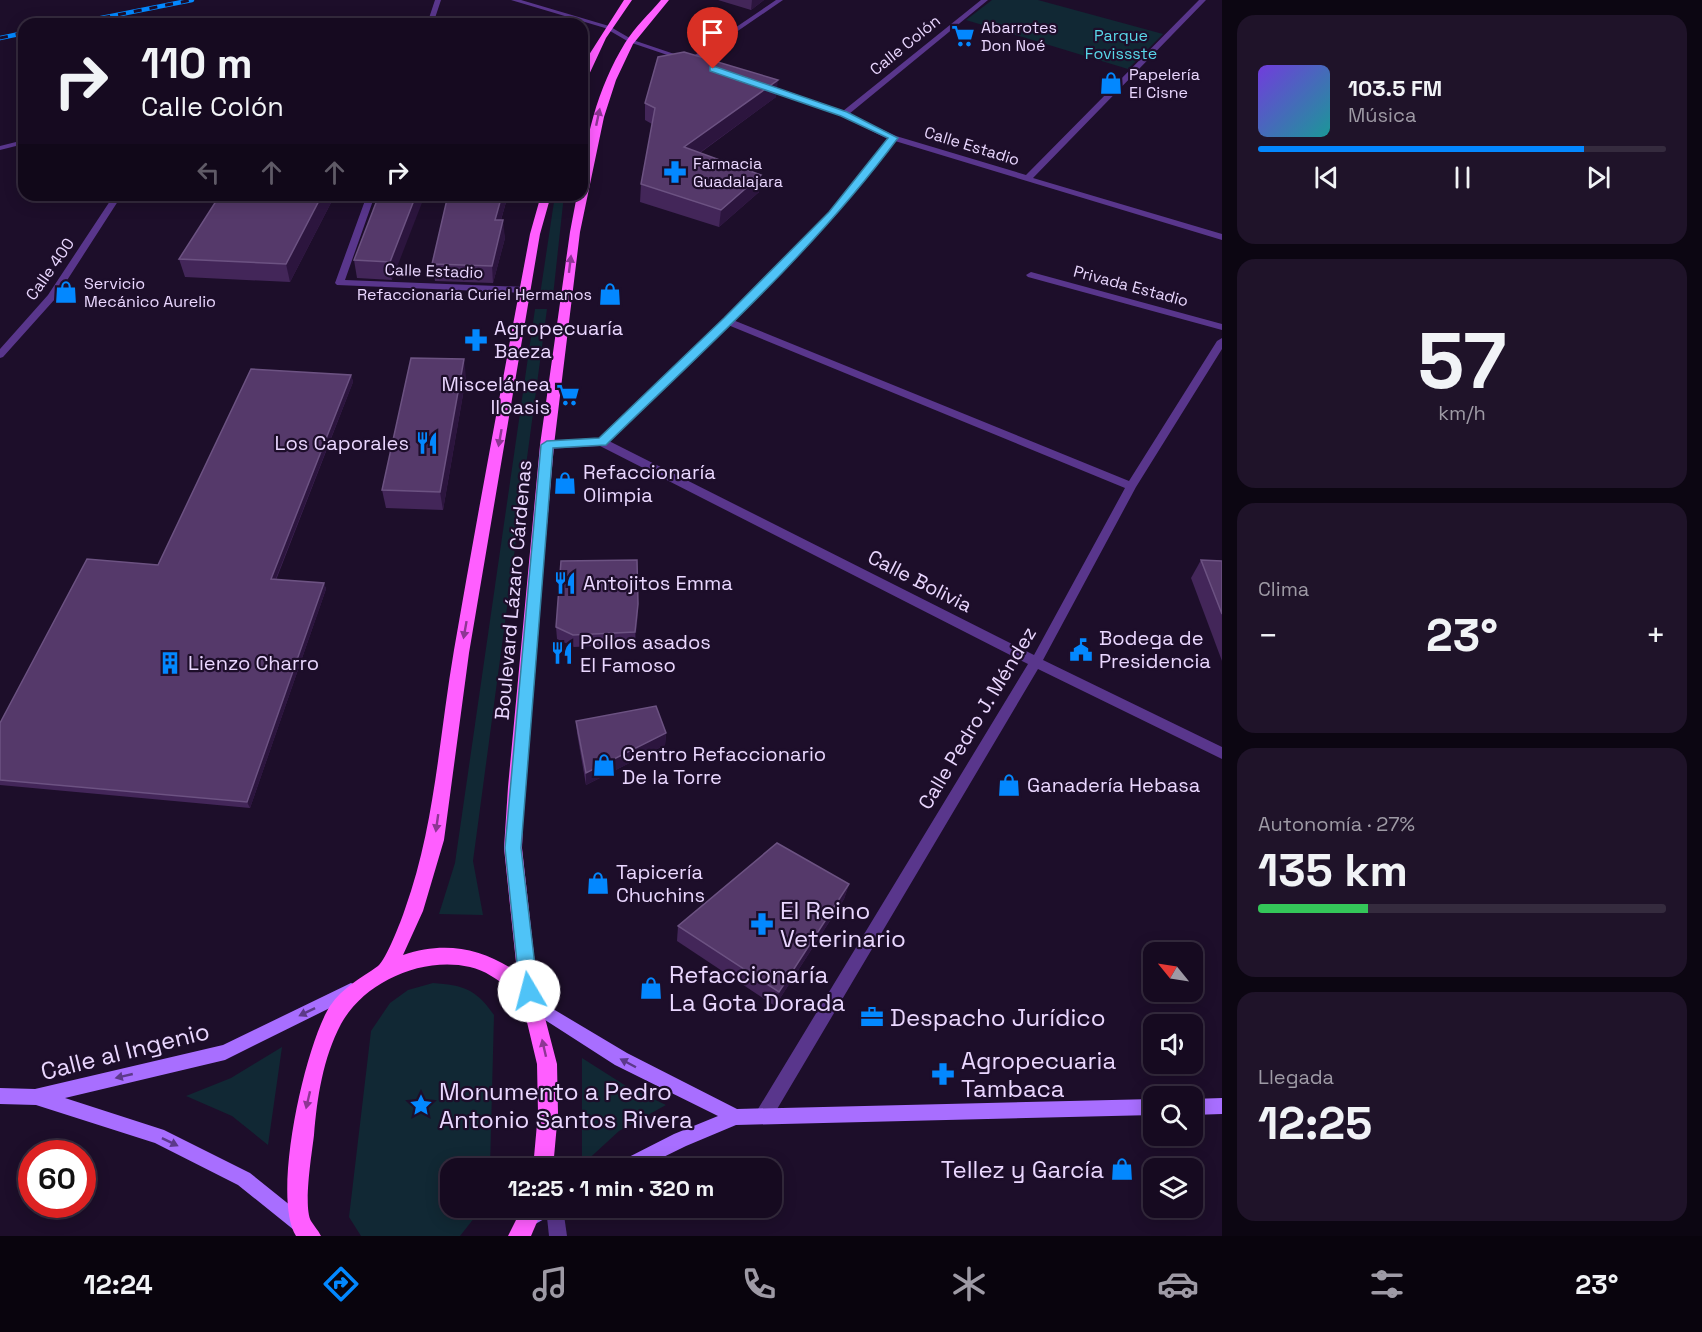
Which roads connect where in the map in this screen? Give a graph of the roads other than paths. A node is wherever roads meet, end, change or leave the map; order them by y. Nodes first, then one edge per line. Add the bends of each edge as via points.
1 (438, 0) edge
2 (514, 0) edge
3 (628, 0) edge
4 (664, 0) edge
5 (780, 0) edge
6 (985, 0) edge
7 (1203, 0) edge
8 (432, 18) edge
9 (576, 18) edge
10 (588, 21) edge
11 (607, 27) junction
12 (631, 41) junction
13 (692, 61) junction
14 (588, 63) edge
15 (702, 65) edge
16 (757, 84) edge
17 (844, 114) junction
18 (893, 138) junction
19 (18, 144) edge
20 (0, 148) edge
21 (588, 166) edge
22 (1028, 178) junction
23 (114, 201) edge
24 (368, 201) edge
25 (544, 201) edge
26 (581, 201) edge
27 (1222, 237) edge
28 (1031, 275) dead end
29 (526, 290) junction
30 (727, 321) junction
31 (1222, 327) edge
32 (1222, 341) edge
33 (0, 355) edge
34 (602, 442) junction
35 (547, 445) junction
36 (1131, 486) junction
37 (1036, 662) junction
38 (1222, 753) edge
39 (386, 973) junction
40 (360, 986) junction
41 (531, 997) junction
42 (0, 1096) edge
43 (35, 1097) junction
44 (1222, 1106) edge
45 (1143, 1107) edge
46 (1203, 1107) edge
47 (764, 1114) junction
48 (736, 1118) junction
49 (544, 1158) edge
50 (645, 1158) edge
51 (556, 1218) edge
52 (305, 1230) edge
53 (558, 1236) edge

1 - 8 street
2 - 9 street
3 - 11 main road
4 - 12 main road, Boulevard Lázaro Cárdenas
5 - 13 street
6 - 17 street, Calle Colón
7 - 22 street
10 - 11 street
11 - 12 street
11 - 14 main road
12 - 13 street
21 -> 12 main road, Boulevard Lázaro Cárdenas via 601,104
13 - 15 street
16 - 17 street, Calle Estadio
17 - 18 street, Calle Estadio
18 - 22 street, Calle Estadio
18 - 30 street via 832,214
19 - 20 street
22 - 27 street, Calle Estadio
23 - 33 street, Calle 400 via 52,297
24 - 29 street, Calle Estadio via 340,283
25 - 29 main road, Boulevard Lázaro Cárdenas
35 -> 26 main road, Boulevard Lázaro Cárdenas
28 - 31 street, Privada Estadio
29 -> 39 main road, Boulevard Lázaro Cárdenas via 461,653 435,840 414,911
30 - 34 street
30 - 36 street
32 - 36 street, Calle Pedro J. Méndez
34 - 35 street
34 - 37 street, Calle Bolivia
35 - 41 main road, Boulevard Lázaro Cárdenas via 513,848
36 - 37 street, Calle Pedro J. Méndez
37 - 38 street, Calle Bolivia
37 - 47 street, Calle Pedro J. Méndez
39 - 40 main road
39 - 41 main road via 411,960 438,956 469,958 500,971
40 -> 43 street, Calle al Ingenio via 225,1052
40 -> 52 main road via 335,1014 306,1105 299,1177
48 -> 41 street via 621,1059
49 -> 41 main road, Boulevard Lázaro Cárdenas via 547,1064
42 - 43 street
43 -> 52 street, Calle al Ingenio via 158,1136 244,1179
44 - 46 street
45 - 47 street
47 - 48 street
48 - 50 street
51 - 53 street

